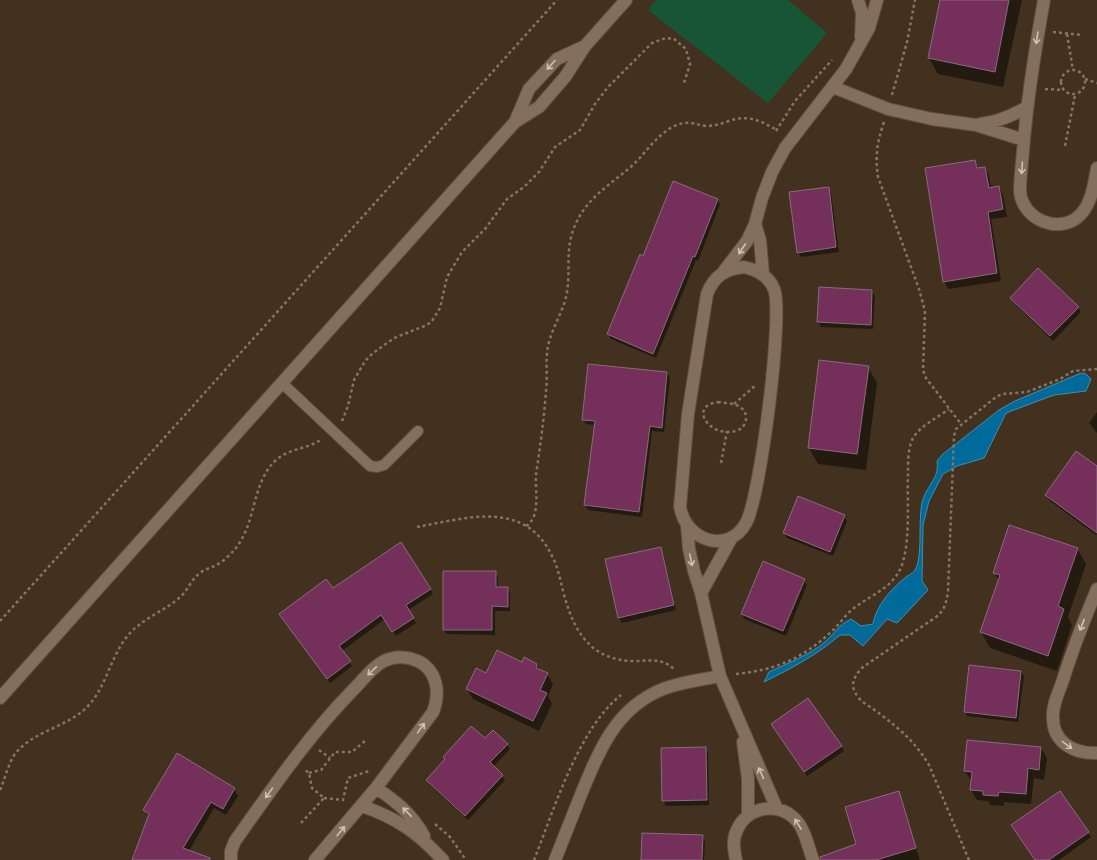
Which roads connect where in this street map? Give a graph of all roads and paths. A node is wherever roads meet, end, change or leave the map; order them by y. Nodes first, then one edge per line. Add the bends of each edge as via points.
1 (556, 0) edge
2 (626, 0) edge
3 (858, 0) edge
4 (877, 0) edge
5 (916, 0) edge
6 (1044, 0) edge
7 (1038, 31) junction
8 (1067, 34) junction
9 (1082, 35) dead end
10 (860, 44) junction
11 (585, 46) junction
12 (1073, 70) junction
13 (1085, 79) junction
14 (684, 83) dead end
15 (1097, 83) edge
16 (833, 87) junction
17 (1075, 95) junction
18 (1027, 107) junction
19 (888, 109) junction
20 (515, 122) junction
21 (976, 124) junction
22 (777, 130) dead end
23 (1024, 140) junction
24 (1065, 146) dead end
25 (1097, 168) edge
26 (755, 224) junction
27 (724, 271) junction
28 (763, 274) junction
29 (1097, 369) edge
30 (772, 370) junction
31 (282, 383) junction
32 (734, 404) junction
33 (950, 409) junction
34 (961, 424) junction
35 (418, 431) dead end
36 (727, 431) junction
37 (333, 432) junction
38 (721, 463) dead end
39 (526, 526) junction
40 (687, 526) junction
41 (417, 527) dead end
42 (732, 537) junction
43 (1097, 589) edge
44 (701, 593) junction
45 (0, 621) edge
46 (677, 673) dead end
47 (720, 676) junction
48 (0, 698) edge
49 (739, 724) junction
50 (366, 740) dead end
51 (1097, 753) edge
52 (292, 761) junction
53 (395, 764) junction
54 (309, 773) junction
55 (376, 788) junction
56 (0, 790) edge
57 (324, 798) junction
58 (362, 806) junction
59 (777, 809) junction
60 (748, 815) junction
61 (301, 823) dead end
62 (429, 844) junction
63 (231, 860) edge
64 (315, 860) edge
65 (443, 860) edge
66 (555, 860) edge
67 (736, 860) edge
68 (813, 860) edge
69 (969, 860) edge

1 - 45 path
2 - 11 street
3 - 10 street via 863,29
4 - 10 street via 869,28
5 - 19 path
6 - 7 street
7 - 8 path
7 -> 18 street
8 - 9 path
8 - 12 path
10 - 16 street
11 - 20 street via 565,77 539,107
11 -> 20 street via 557,59 529,89
12 - 13 path via 1078,71
12 - 17 path via 1068,70 1062,76 1061,86 1066,93
13 - 15 path
13 - 17 path via 1083,89
14 - 37 path via 690,64 686,49 674,39 666,38 652,43 608,87 580,130 555,147 539,172 507,199 485,229 462,252 447,277 440,308 432,321 394,338 365,361 354,380 344,418
16 - 19 street
16 - 26 street via 785,148 772,172
17 - 24 path
18 - 21 street via 1000,120
18 - 23 street
19 - 21 street via 932,119
19 - 33 path via 877,142 878,177 925,311 923,370 926,378
20 - 31 street
21 - 23 street
22 - 39 path via 746,118 714,125 678,124 601,190 584,208 571,235 565,302 548,345 547,389 536,477 535,512 533,520
23 -> 25 street via 1020,191 1022,201 1028,210 1043,222 1063,224 1081,215 1091,197
26 -> 27 street via 747,241
26 - 28 street via 762,251
27 - 28 street via 744,267
27 - 40 street via 711,285 707,294 692,383 680,507
28 - 30 street via 770,281 777,299
29 - 34 path via 1074,371 1034,390 1002,394
30 - 32 path
30 - 42 street via 765,440 750,513 740,531
31 - 37 lane
31 - 48 street
32 - 36 path via 745,412 746,418 740,430
32 - 36 path via 714,402 704,414 709,427
33 - 34 path
33 - 47 path via 920,430 912,440 908,461 906,547 902,565 893,580 853,609 817,644 800,656 761,672
34 - 69 path via 956,429 953,443 948,592 943,611 863,667 856,674 853,684 856,694 905,733 921,752 929,765
35 - 37 lane via 384,465 377,468 370,466
36 - 38 path
37 - 56 path via 313,444 294,449 273,463 263,476 245,534 234,550 216,565 199,573 180,597 131,632 113,659 94,699 79,714 23,746 14,755
39 - 41 path via 511,519 488,515
39 - 46 path via 541,538 553,557 571,618 584,639 604,655 628,661 657,659 668,664
40 - 42 street via 694,533 712,541
40 -> 44 street via 690,556
42 - 44 street
43 -> 51 street via 1069,659 1052,720 1059,739 1067,746 1076,751
44 - 47 street
47 - 49 street
47 - 66 street via 662,689 645,698 617,723 597,756
59 -> 49 street
49 - 60 street via 748,779
50 - 54 path via 352,752 334,752 321,770
53 -> 52 street via 433,712 438,691 431,672 414,659 404,657 388,659 375,667
52 - 54 path
52 -> 63 street via 235,841
53 - 55 street
53 - 57 path via 348,778 343,800
54 - 57 path via 312,788
55 - 58 street
62 -> 55 street via 407,812
57 - 61 path
58 - 62 street via 398,821 415,831
64 -> 58 street
59 - 60 street via 757,810
68 -> 59 street via 800,826 786,812
60 - 67 street via 736,831
62 - 65 street

